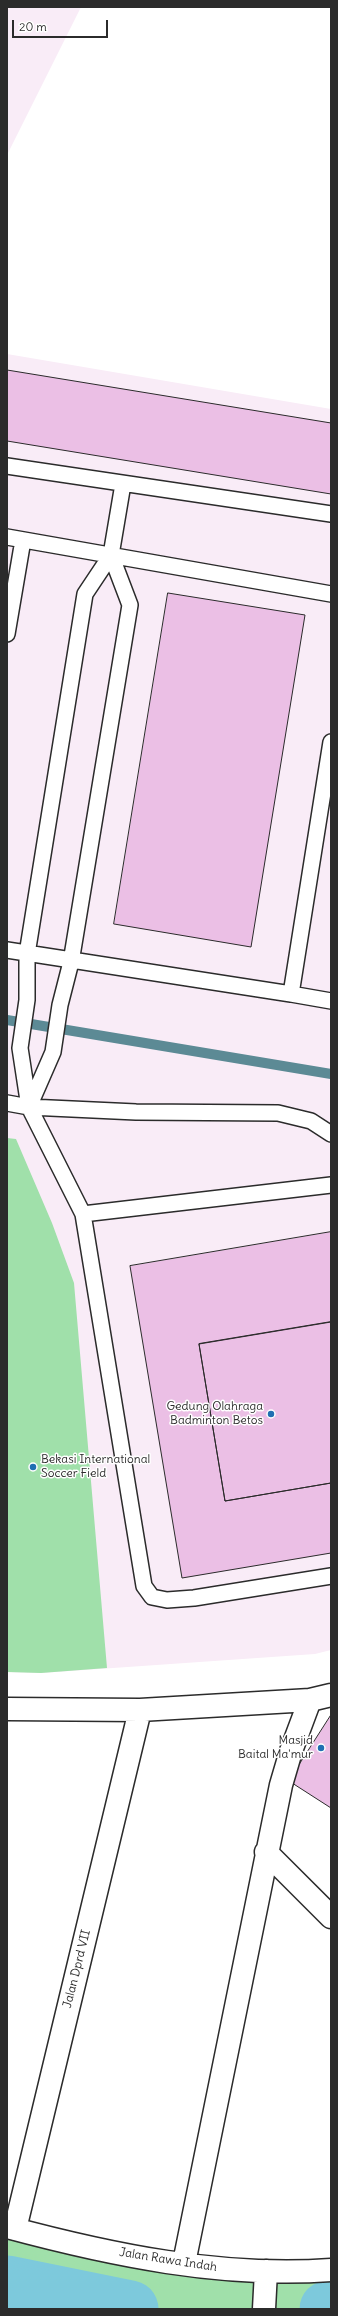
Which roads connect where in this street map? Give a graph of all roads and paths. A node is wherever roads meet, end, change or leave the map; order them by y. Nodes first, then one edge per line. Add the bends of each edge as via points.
1 (7, 466) edge
2 (123, 484) junction
3 (331, 514) edge
4 (7, 537) edge
5 (22, 540) junction
6 (110, 555) junction
7 (11, 589) edge
8 (331, 594) edge
9 (7, 631) edge
10 (331, 742) edge
11 (7, 950) edge
12 (27, 954) junction
13 (72, 962) junction
14 (290, 994) junction
15 (331, 1001) edge
16 (7, 1103) edge
17 (29, 1106) junction
18 (331, 1134) edge
19 (331, 1185) edge
20 (84, 1214) junction
21 (331, 1576) edge
22 (321, 1697) edge
23 (7, 1709) edge
24 (140, 1710) junction
25 (266, 1852) junction
26 (331, 1917) edge
27 (11, 2228) edge
28 (184, 2263) junction
29 (331, 2270) edge
30 (266, 2271) junction
31 (264, 2303) edge

1 - 2 lane
2 - 3 lane
2 - 6 lane
4 - 5 lane
5 - 6 lane
5 - 7 lane
6 - 8 lane
6 - 12 lane via 85,594
6 - 13 lane via 130,605
7 - 9 lane
10 - 14 lane
11 - 12 lane
12 - 13 lane
12 - 17 lane via 27,1000 20,1048
13 - 14 lane
13 - 17 lane via 60,1005 53,1052
14 - 15 lane
16 - 17 lane
17 - 18 lane via 136,1112 278,1113 311,1120
17 - 20 lane
19 - 20 lane
20 - 21 lane via 144,1586 148,1593 160,1599 194,1598
22 - 24 street
22 - 25 street via 291,1751
23 - 24 street
24 - 27 street, Jalan Dprd VII
25 - 26 street
25 - 28 street
27 - 28 street, Jalan Rawa Indah via 129,2254
28 - 30 street, Jalan Rawa Indah via 224,2269
29 - 30 street, Jalan Rawa Indah
30 - 31 street

